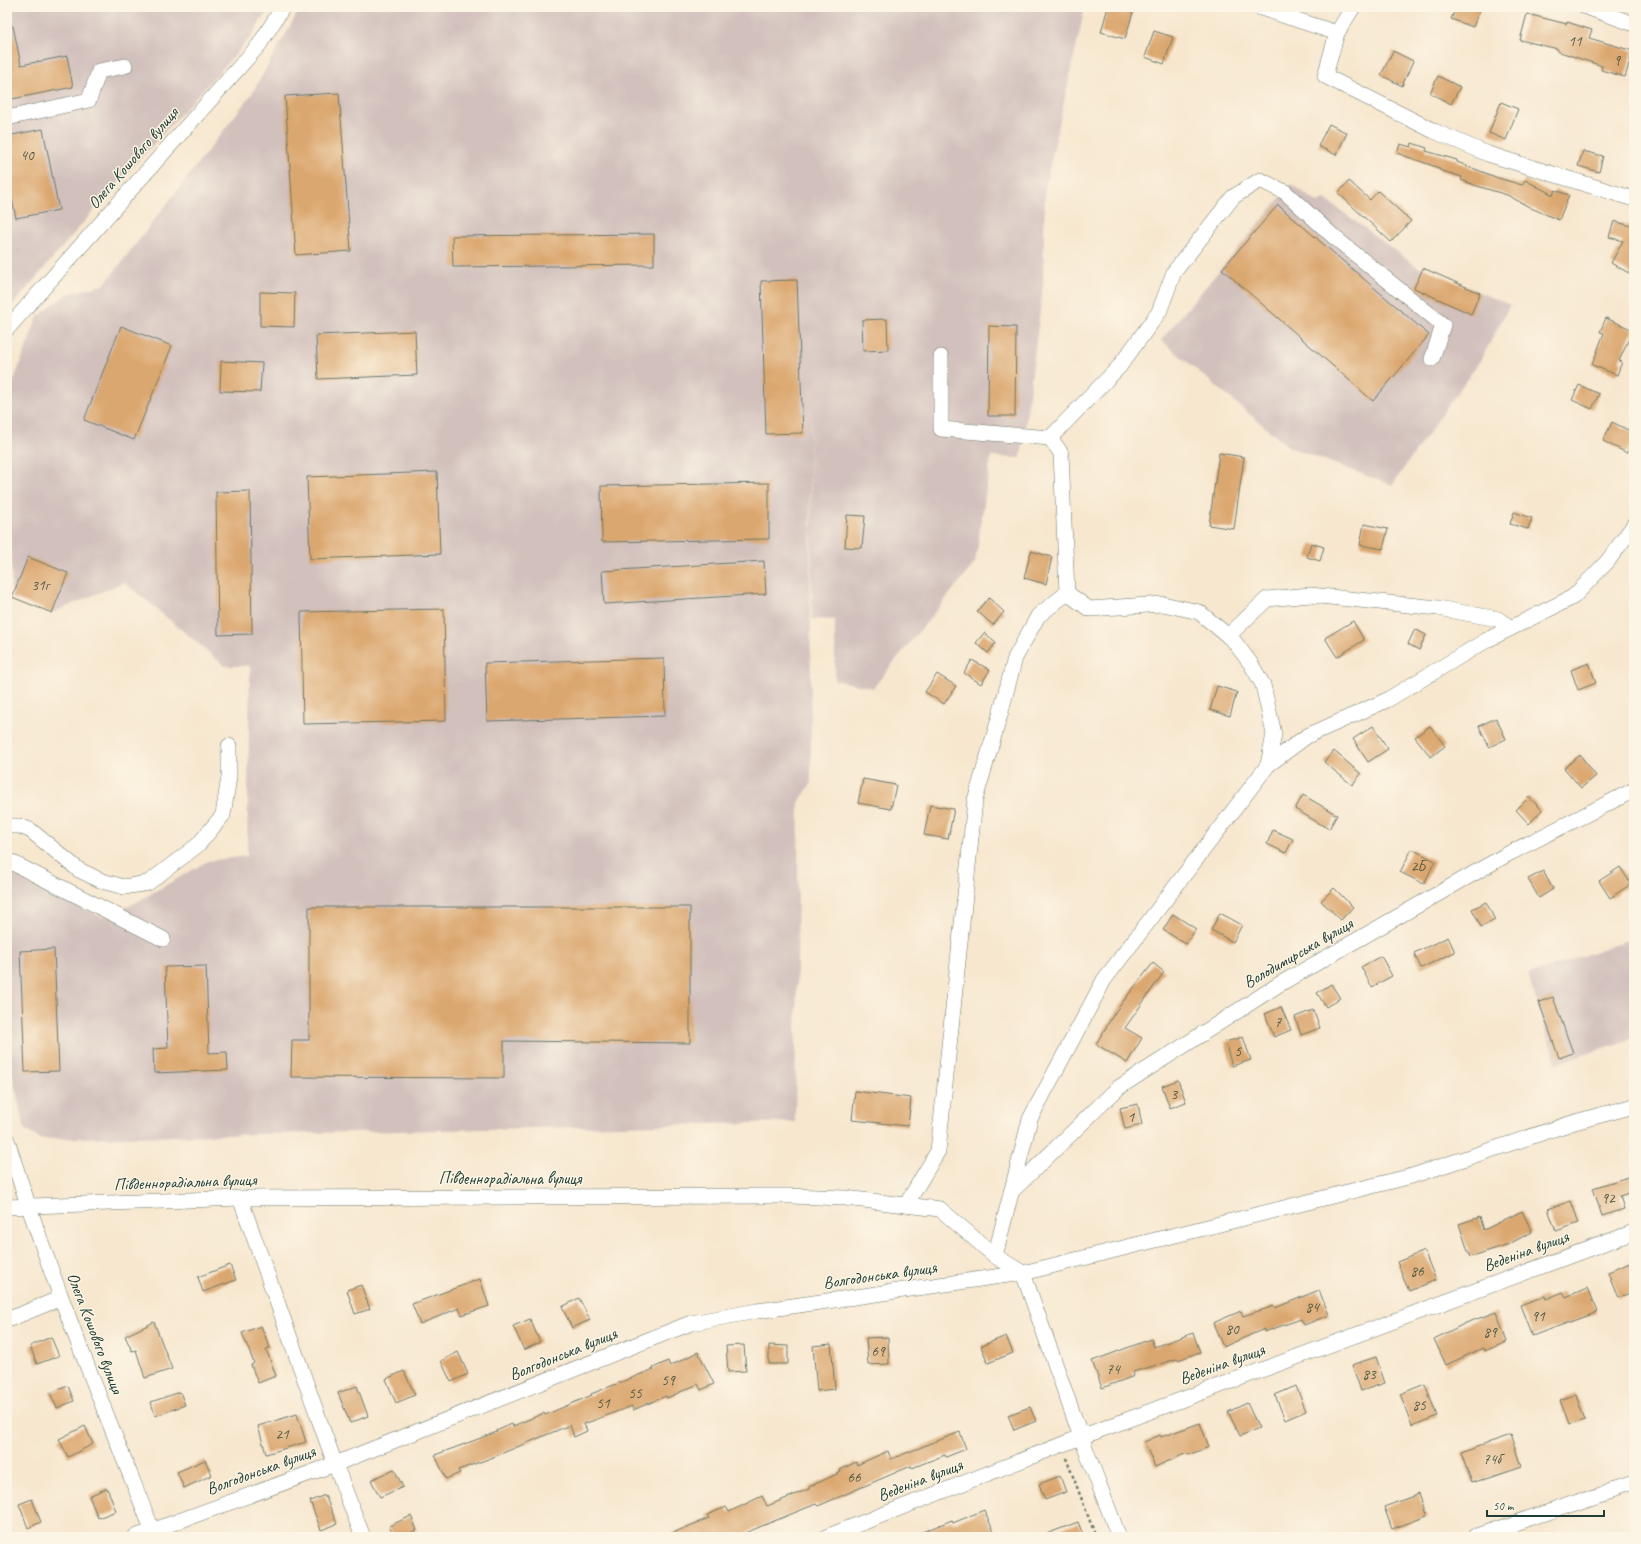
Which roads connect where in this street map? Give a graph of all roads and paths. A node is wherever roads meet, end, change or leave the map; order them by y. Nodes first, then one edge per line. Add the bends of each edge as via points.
1 (283, 7) edge
2 (1258, 7) edge
3 (1353, 7) edge
4 (1586, 7) edge
5 (1634, 24) edge
6 (1337, 33) junction
7 (125, 66) dead end
8 (7, 118) edge
9 (1634, 199) edge
10 (7, 330) edge
11 (941, 357) dead end
12 (1432, 359) dead end
13 (1050, 438) junction
14 (1634, 524) edge
15 (1629, 539) edge
16 (1067, 593) junction
17 (1511, 628) junction
18 (1228, 636) junction
19 (229, 746) dead end
20 (1268, 765) junction
21 (1634, 790) edge
22 (7, 826) edge
23 (7, 860) edge
24 (163, 939) dead end
25 (1634, 1106) edge
26 (7, 1140) edge
27 (1011, 1192) junction
28 (240, 1198) junction
29 (906, 1205) junction
30 (7, 1207) edge
31 (28, 1207) junction
32 (1634, 1232) edge
33 (994, 1256) junction
34 (1022, 1274) junction
35 (61, 1298) junction
36 (7, 1320) edge
37 (1081, 1437) junction
38 (1061, 1445) junction
39 (335, 1464) junction
40 (1634, 1483) edge
41 (153, 1534) edge
42 (1476, 1536) edge
43 (135, 1537) edge
44 (363, 1537) edge
45 (826, 1537) edge
46 (1096, 1537) edge
47 (1119, 1537) edge

1 - 10 street, Олега Кошового вулиця via 259,45
2 - 6 street
3 - 6 street
4 - 5 street
6 - 9 street via 1325,76 1434,131 1488,154
7 - 8 street via 99,71 89,100
11 - 13 street via 941,429
12 - 13 street via 1443,325 1334,237 1284,192 1260,180 1233,197 1174,272 1159,312 1119,367
13 - 16 street via 1061,453
14 - 15 street
15 - 17 street via 1573,597
16 - 18 street via 1089,609 1163,604 1199,612
16 - 29 street via 1038,616 1015,658 975,800 938,1151
17 - 18 street via 1498,619 1438,608 1310,595 1267,599
17 - 20 street via 1387,700 1307,736
18 - 20 street via 1252,664 1263,685 1274,734
19 - 22 street via 229,777 223,815 198,845 148,883 124,887 102,881 79,870 30,830 19,826
20 - 27 street via 1104,980 1030,1120
21 - 27 street, Володимирська вулиця via 1506,856 1278,985 1125,1083
23 - 24 street
25 - 34 street via 1575,1122 1412,1176
26 - 31 street, Олега Кошового вулиця
27 - 33 street
28 - 29 street, Південнорадіальна вулиця via 790,1196 845,1198
28 - 31 street, Південнорадіальна вулиця
28 - 39 street
29 - 33 street, Південнорадіальна вулиця via 940,1210
30 - 31 street, Південнорадіальна вулиця
31 - 35 street, Олега Кошового вулиця
32 - 37 street, Веденіна вулиця
33 - 34 street, Південнорадіальна вулиця
34 - 37 street
34 - 39 street, Волгодонська вулиця via 764,1310 691,1323
35 - 36 street
35 - 41 street, Олега Кошового вулиця
37 - 38 street, Веденіна вулиця
37 - 47 street
38 - 45 street, Веденіна вулиця
38 - 46 path
39 - 41 street, Волгодонська вулиця
39 - 44 street
40 - 42 street
41 - 43 street, Волгодонська вулиця

